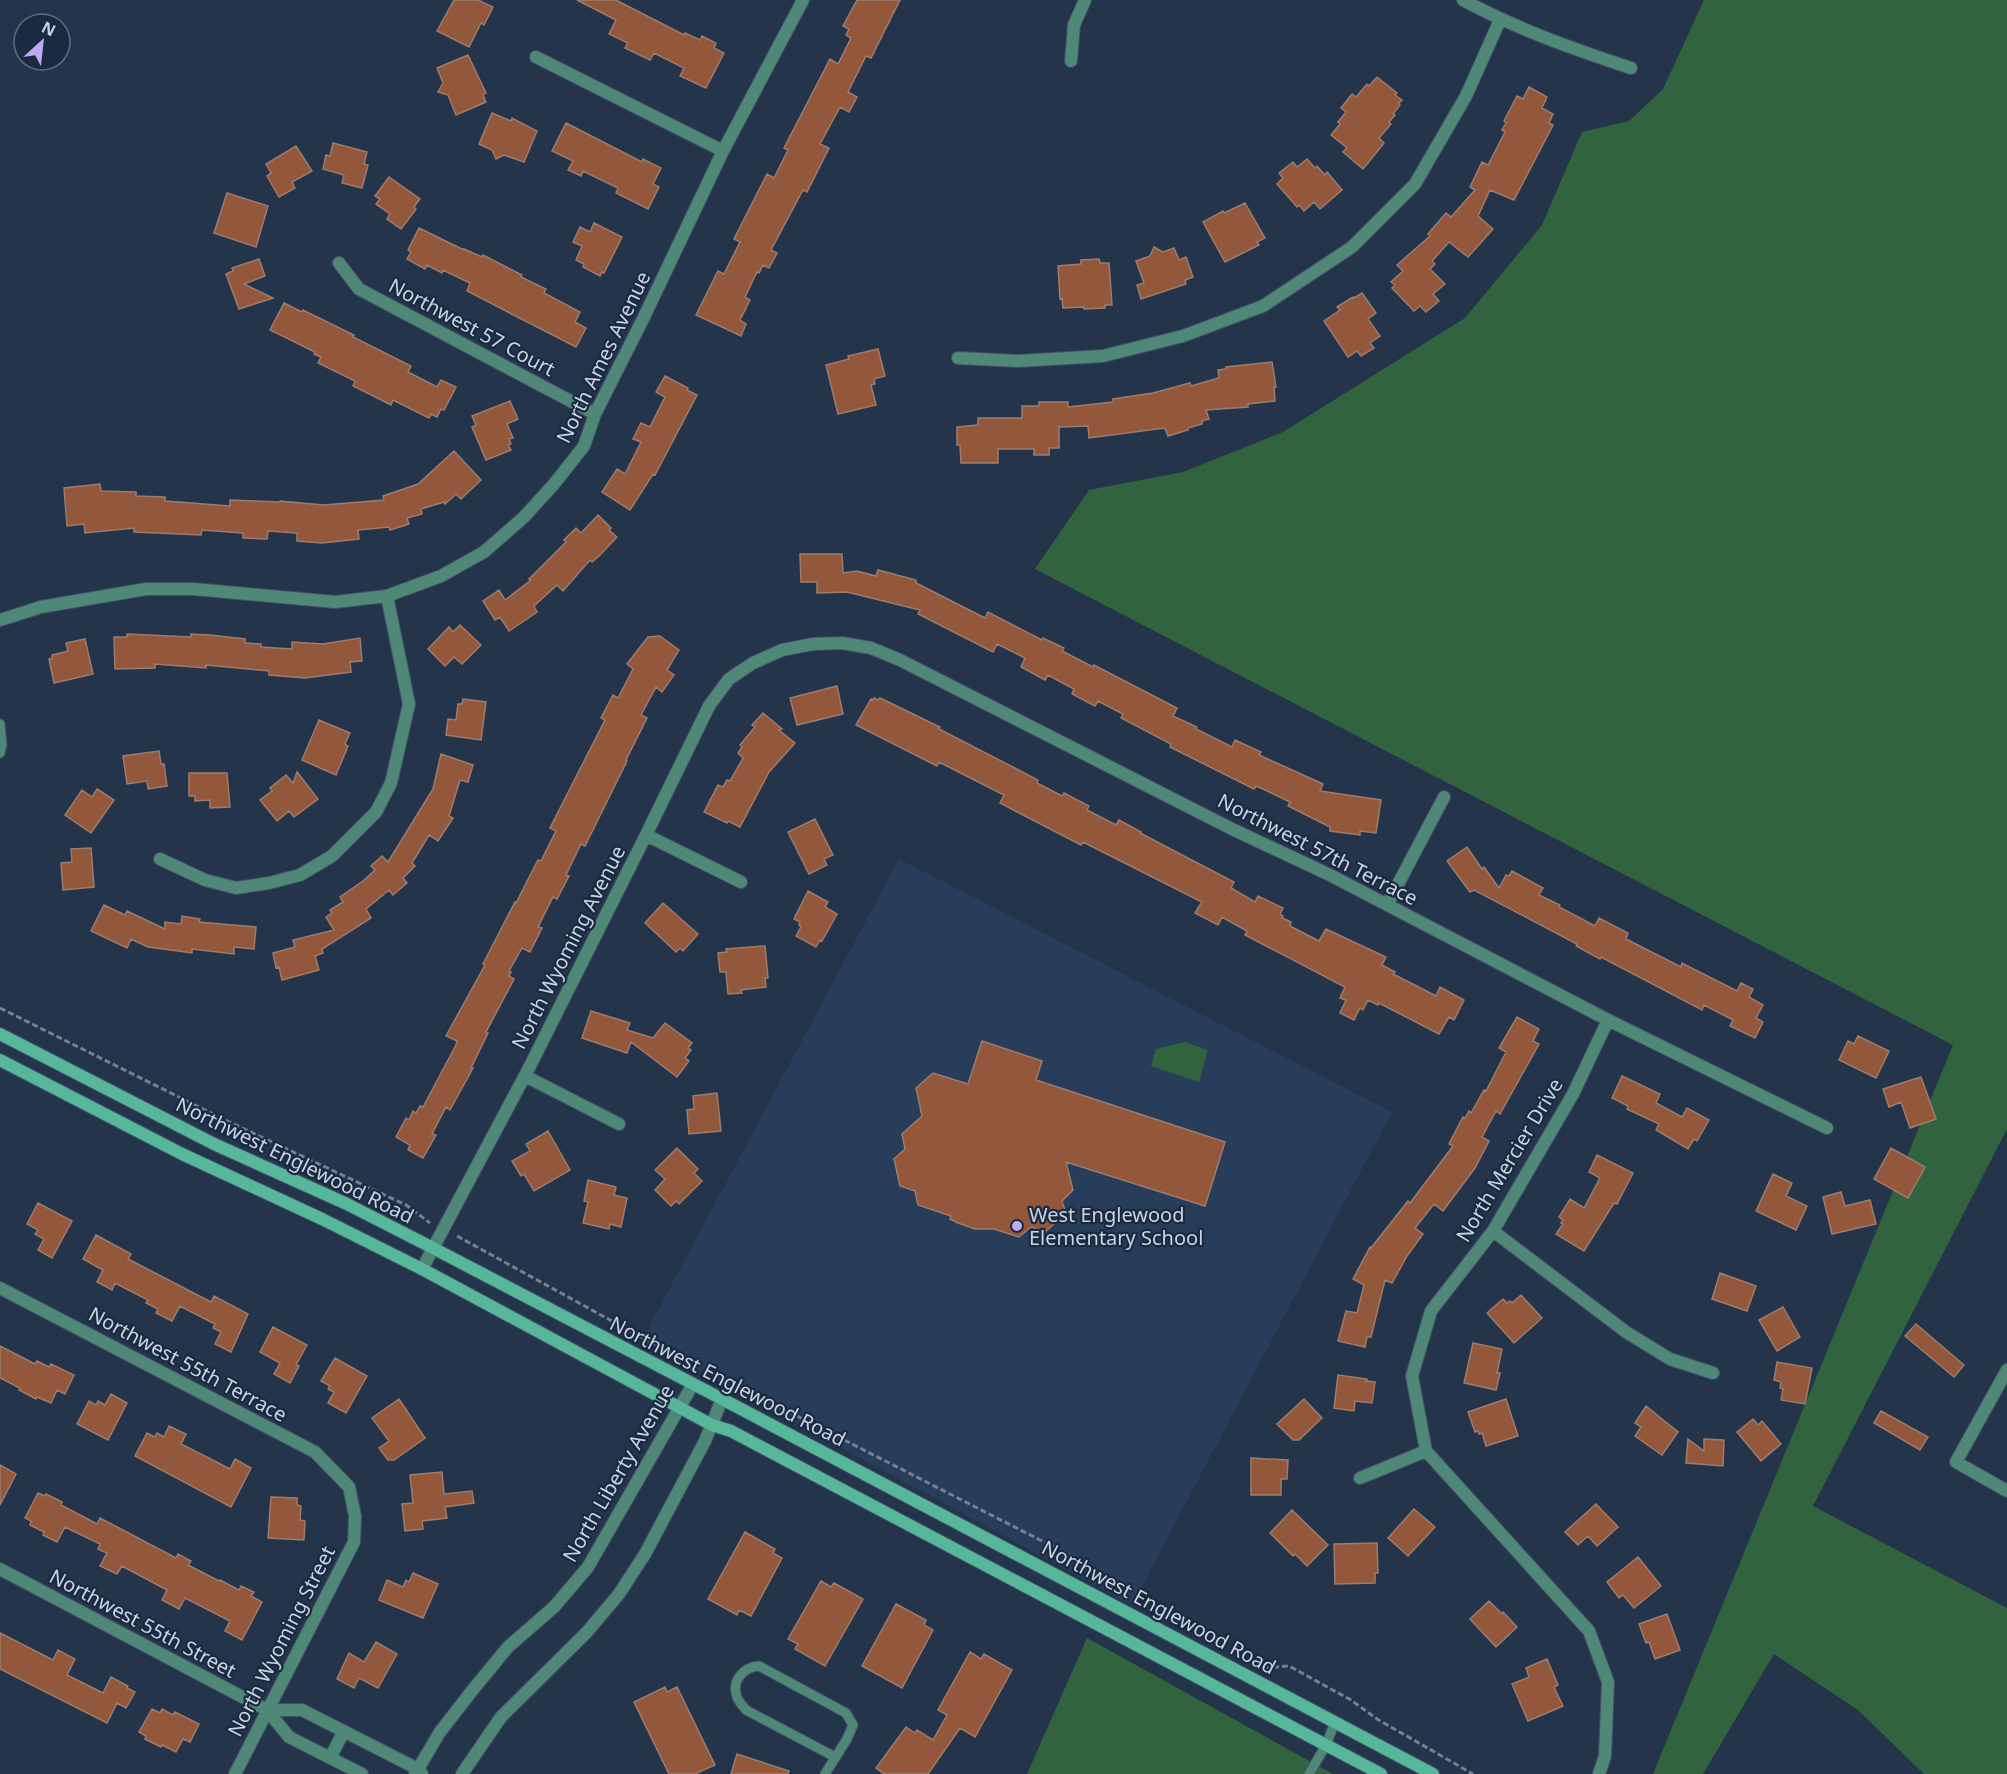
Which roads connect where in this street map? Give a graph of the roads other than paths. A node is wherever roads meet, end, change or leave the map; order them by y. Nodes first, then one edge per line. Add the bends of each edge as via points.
1 (803, 0) edge
2 (1085, 0) edge
3 (1463, 0) edge
4 (1500, 20) junction
5 (536, 57) dead end
6 (1071, 61) dead end
7 (1631, 68) dead end
8 (723, 151) junction
9 (339, 263) dead end
10 (958, 358) dead end
11 (595, 414) junction
12 (387, 596) junction
13 (0, 620) edge
14 (782, 650) joint
15 (0, 724) edge
16 (0, 753) edge
17 (1444, 797) dead end
18 (646, 835) junction
19 (160, 859) dead end
20 (741, 882) dead end
21 (1387, 905) junction
22 (1608, 1020) junction
23 (0, 1034) edge
24 (0, 1060) edge
25 (525, 1076) junction
26 (619, 1124) dead end
27 (1827, 1128) dead end
28 (1492, 1231) junction
29 (433, 1248) junction
30 (422, 1269) junction
31 (0, 1288) edge
32 (2007, 1370) edge
33 (1713, 1373) dead end
34 (693, 1384) junction
35 (722, 1399) junction
36 (679, 1407) junction
37 (712, 1425) junction
38 (1426, 1452) junction
39 (1360, 1478) dead end
40 (349, 1487) joint
41 (2007, 1491) edge
42 (0, 1569) edge
43 (267, 1710) junction
44 (1335, 1722) junction
45 (344, 1731) junction
46 (1326, 1745) junction
47 (835, 1757) junction
48 (330, 1758) junction
49 (418, 1772) edge
50 (235, 1774) edge
51 (362, 1774) edge
52 (462, 1774) edge
53 (825, 1774) edge
54 (1309, 1774) edge
55 (1381, 1774) edge
56 (1433, 1774) edge
57 (1599, 1774) edge

1 - 8 street, North Ames Avenue
2 - 6 street via 1074,25
3 - 4 street
4 - 7 street
4 - 10 street via 1466,96 1415,184 1352,247 1263,306 1183,336 1103,356 1018,361
5 - 8 street
8 - 11 street, North Ames Avenue
9 - 11 street, Northwest 57 Court via 359,289
11 - 12 street, North Ames Avenue via 584,446 554,484 484,552 441,576
12 - 13 street, North Ames Avenue via 335,602 193,589 146,589 41,607
12 - 19 street via 409,704 391,783 376,812 332,856 300,875 269,883 236,888 205,880
14 - 18 street, North Wyoming Avenue via 729,680 709,706
14 - 21 street, Northwest 57th Terrace via 842,643 871,648 900,660
15 - 16 lane
17 - 21 street
18 - 20 street, North Wyoming Avenue
18 - 25 street, North Wyoming Avenue
21 - 22 street, Northwest 57th Terrace
22 - 27 street, Northwest 57th Terrace
22 - 28 street, North Mercier Drive via 1573,1094
23 - 29 main road, Northwest Englewood Road via 214,1144
24 - 30 main road, Northwest Englewood Road via 182,1154
25 - 26 street, North Wyoming Avenue
25 - 29 street, North Wyoming Avenue
28 - 33 street via 1626,1332 1670,1359
28 - 38 street, North Mercier Drive via 1431,1311 1412,1376
29 - 30 street, North Wyoming Avenue
29 - 34 main road, Northwest Englewood Road
30 - 36 main road, Northwest Englewood Road
31 - 40 street, Northwest 55th Terrace via 315,1452
32 - 41 street via 1956,1462
34 - 35 main road, Northwest Englewood Road
34 - 36 street, North Liberty Avenue
35 - 37 street
35 - 44 main road, Northwest Englewood Road
36 - 37 main road, Northwest Englewood Road
36 - 49 street, North Liberty Avenue via 588,1568 554,1607 501,1656 440,1732
37 - 46 main road, Northwest Englewood Road via 762,1447
37 - 52 street via 645,1554 619,1594 587,1632 501,1717
38 - 39 street
38 - 57 street via 1589,1631 1608,1682 1605,1756
40 - 43 street, North Wyoming Street via 355,1516 354,1542
42 - 43 street, Northwest 55th Street
43 - 45 street, Northwest 55th Street via 302,1710
43 - 48 street, Northwest 55th Street via 289,1737
43 - 50 street, North Wyoming Street
44 - 46 lane
44 - 56 main road, Northwest Englewood Road
45 - 48 street
45 - 49 street, Northwest 55th Street
46 - 54 lane
46 - 55 main road, Northwest Englewood Road
47 - 47 lane via 746,1710 737,1697 740,1673 759,1666 846,1713 853,1725
47 - 53 lane
48 - 51 street, Northwest 55th Street

